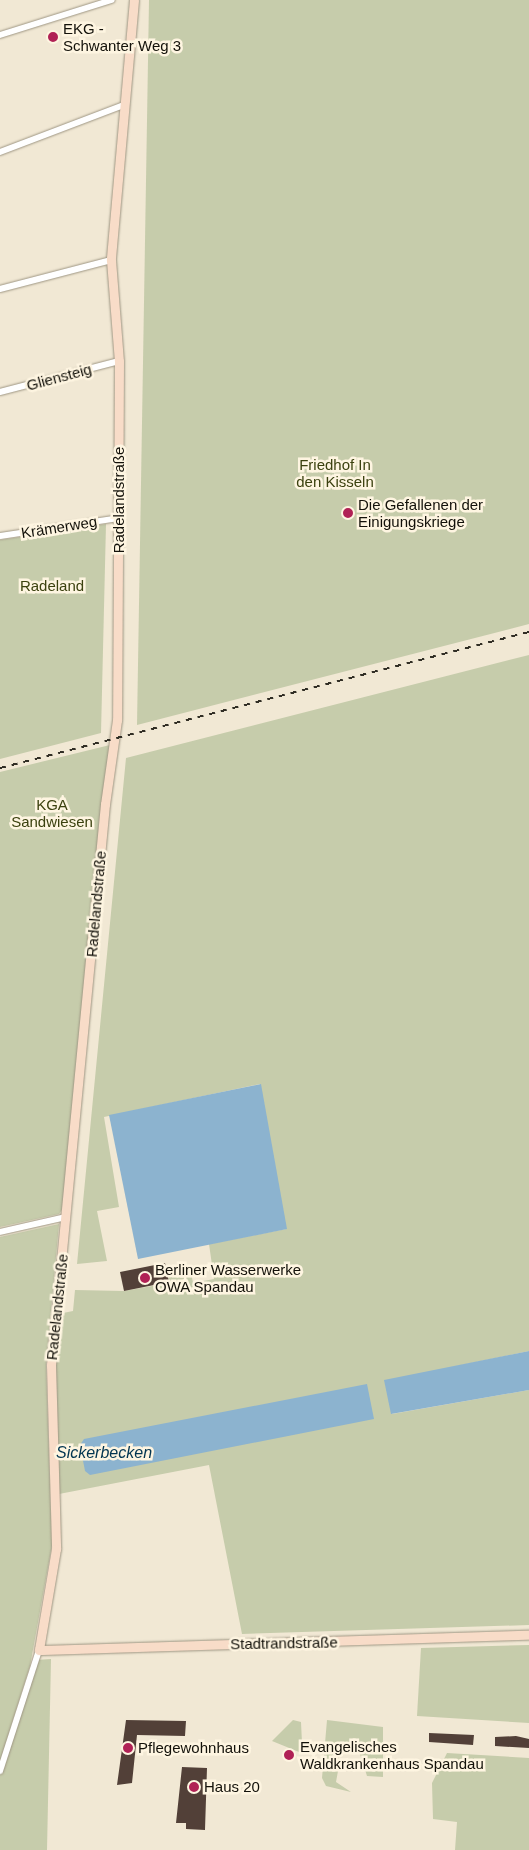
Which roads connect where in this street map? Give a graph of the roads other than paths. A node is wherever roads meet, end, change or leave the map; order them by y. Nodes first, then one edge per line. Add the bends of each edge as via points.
1 (112, 0) edge
2 (134, 0) edge
3 (1, 32) edge
4 (124, 105) junction
5 (0, 152) edge
6 (111, 260) junction
7 (0, 289) edge
8 (119, 362) junction
9 (0, 392) edge
10 (119, 518) junction
11 (0, 536) edge
12 (66, 1217) junction
13 (0, 1232) edge
14 (529, 1635) edge
15 (39, 1650) junction
16 (0, 1771) edge

1 - 3 street
2 - 4 street, Radelandstraße
4 - 5 street
4 - 6 street, Radelandstraße
6 - 7 street
6 - 8 street, Radelandstraße
8 - 9 street, Gliensteig
8 - 10 street, Radelandstraße
10 - 11 street, Krämerweg
10 - 12 street, Radelandstraße via 117,720 108,776
12 - 13 street
12 - 15 street, Radelandstraße via 50,1365 56,1550
14 - 15 street, Stadtrandstraße
15 - 16 street, Radelandstraße

